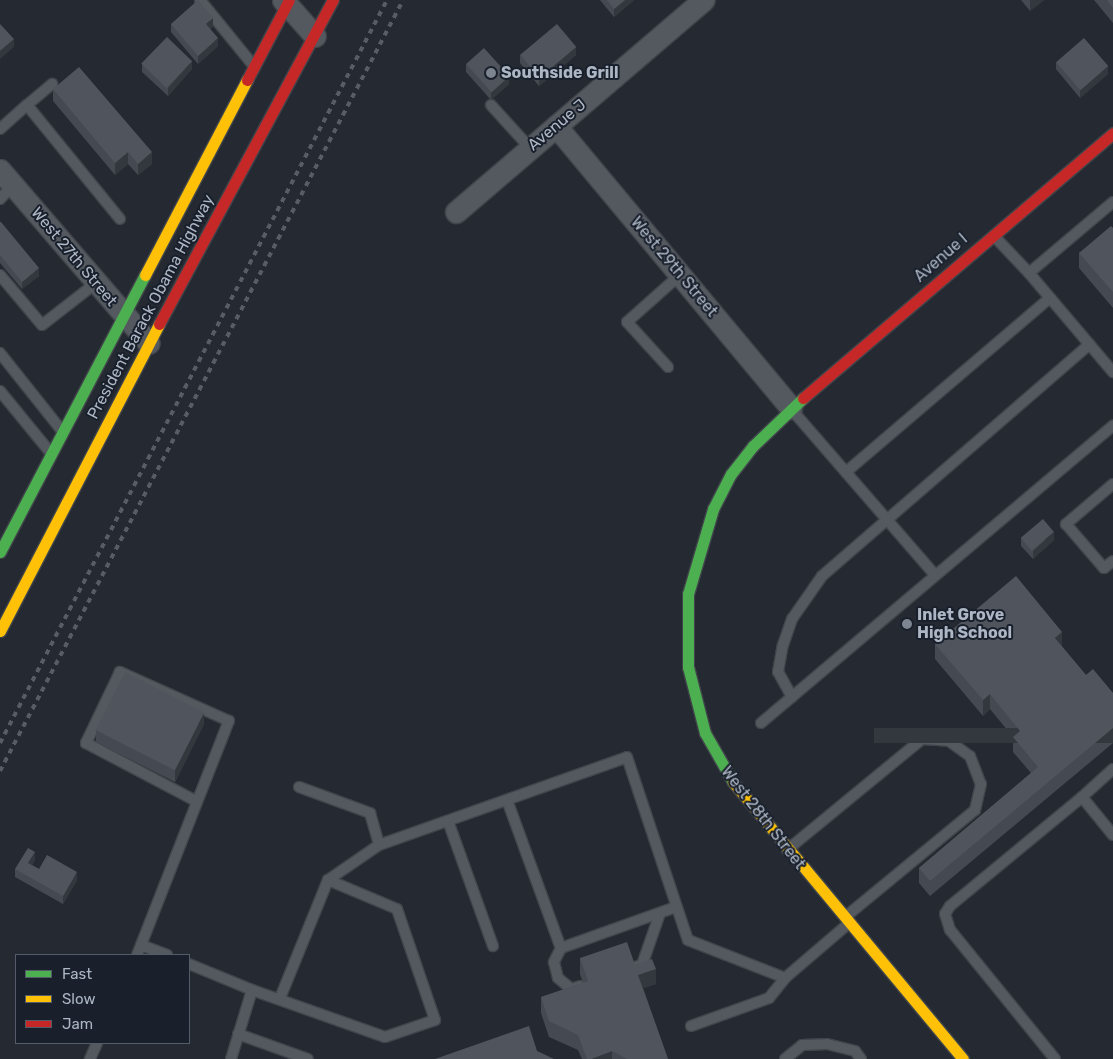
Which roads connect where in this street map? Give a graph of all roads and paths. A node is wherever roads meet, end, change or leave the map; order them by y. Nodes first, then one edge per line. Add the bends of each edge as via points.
1 (200, 0) edge
2 (333, 0) edge
3 (703, 0) edge
4 (286, 2) edge
5 (314, 36) junction
6 (254, 67) junction
7 (52, 84) dead end
8 (27, 105) junction
9 (491, 105) dead end
10 (556, 126) junction
11 (0, 129) edge
12 (1113, 133) edge
13 (530, 148) junction
14 (4, 185) edge
15 (1113, 202) edge
16 (456, 212) dead end
17 (120, 219) dead end
18 (993, 236) junction
19 (1029, 273) junction
20 (0, 275) edge
21 (680, 275) junction
22 (96, 283) junction
23 (1050, 298) junction
24 (124, 315) junction
25 (149, 343) junction
26 (1090, 344) junction
27 (0, 353) edge
28 (668, 367) dead end
29 (1113, 372) edge
30 (0, 390) edge
31 (791, 408) junction
32 (1113, 426) edge
33 (63, 432) junction
34 (51, 454) junction
35 (846, 472) junction
36 (1113, 484) edge
37 (888, 521) junction
38 (0, 552) edge
39 (1113, 560) edge
40 (936, 575) junction
41 (0, 631) edge
42 (792, 697) junction
43 (761, 723) dead end
44 (1113, 769) edge
45 (299, 786) dead end
46 (1082, 797) junction
47 (507, 800) junction
48 (196, 801) junction
49 (448, 821) junction
50 (1113, 835) edge
51 (379, 845) junction
52 (787, 850) junction
53 (328, 880) junction
54 (676, 907) junction
55 (660, 913) junction
56 (847, 921) junction
57 (141, 945) junction
58 (493, 946) dead end
59 (561, 948) junction
60 (137, 954) edge
61 (164, 954) edge
62 (190, 964) edge
63 (631, 969) edge
64 (785, 978) junction
65 (584, 985) edge
66 (252, 990) junction
67 (280, 998) junction
68 (691, 1026) dead end
69 (238, 1034) junction
70 (97, 1044) edge
71 (90, 1059) edge
72 (231, 1059) edge
73 (308, 1059) edge
74 (785, 1059) edge
75 (861, 1059) edge
76 (963, 1059) edge
77 (1056, 1059) edge

1 - 6 lane
2 - 5 main road, President Barack Obama Highway
3 - 10 street, Avenue J
4 - 5 street
4 - 6 main road, President Barack Obama Highway
5 - 25 main road, President Barack Obama Highway
6 - 24 main road, President Barack Obama Highway
7 - 8 lane
8 - 11 lane
8 - 17 lane
9 - 13 lane
10 - 13 street, Avenue J
10 - 21 street, West 29th Street
12 - 18 main road, Avenue I
13 - 16 street, Avenue J
14 - 22 street, West 27th Street
15 - 19 lane
18 - 19 lane
18 - 31 main road, Avenue I
19 - 23 lane
20 - 22 lane via 42,325
21 - 28 lane via 628,322
21 - 31 street, West 29th Street
22 - 24 street, West 27th Street
23 - 26 lane
23 - 35 lane
24 - 25 street, West 27th Street
24 - 33 main road, President Barack Obama Highway
25 - 41 main road, President Barack Obama Highway
26 - 29 lane
26 - 37 lane
27 - 33 lane
30 - 34 lane
31 - 35 lane
31 - 52 main road, West 28th Street via 731,474 713,509 688,594 686,631 689,674 705,733 741,795
32 - 40 lane
33 - 34 main road, President Barack Obama Highway
34 - 38 main road, President Barack Obama Highway
35 - 37 lane
36 - 39 lane via 1066,524 1104,568
37 - 40 lane
37 - 42 lane via 822,576 792,619 778,672
40 - 42 lane
42 - 43 lane
44 - 46 lane
45 - 51 lane via 370,813
46 - 50 lane
46 - 77 lane via 950,906 945,914 950,930
47 - 49 lane
47 - 54 lane via 627,758
47 - 59 lane
48 - 48 lane via 229,721 120,672 86,743
48 - 57 lane
49 - 51 lane
49 - 58 lane
51 - 53 lane
52 - 56 main road, West 28th Street
52 - 56 lane via 922,739 949,741 970,756 981,784 975,810
53 - 67 lane
53 - 67 lane via 397,909 435,1020 386,1036
54 - 55 lane
54 - 64 lane via 688,940
55 - 59 lane
55 - 63 lane via 642,965
56 - 64 lane
56 - 76 main road, West 28th Street
57 - 60 lane
57 - 61 lane
59 - 65 lane via 554,962 558,978 571,988
62 - 66 lane
64 - 68 lane via 769,998
66 - 67 lane
66 - 69 lane
69 - 72 lane
69 - 73 lane
70 - 71 lane
74 - 75 lane via 802,1044 827,1044 855,1051

